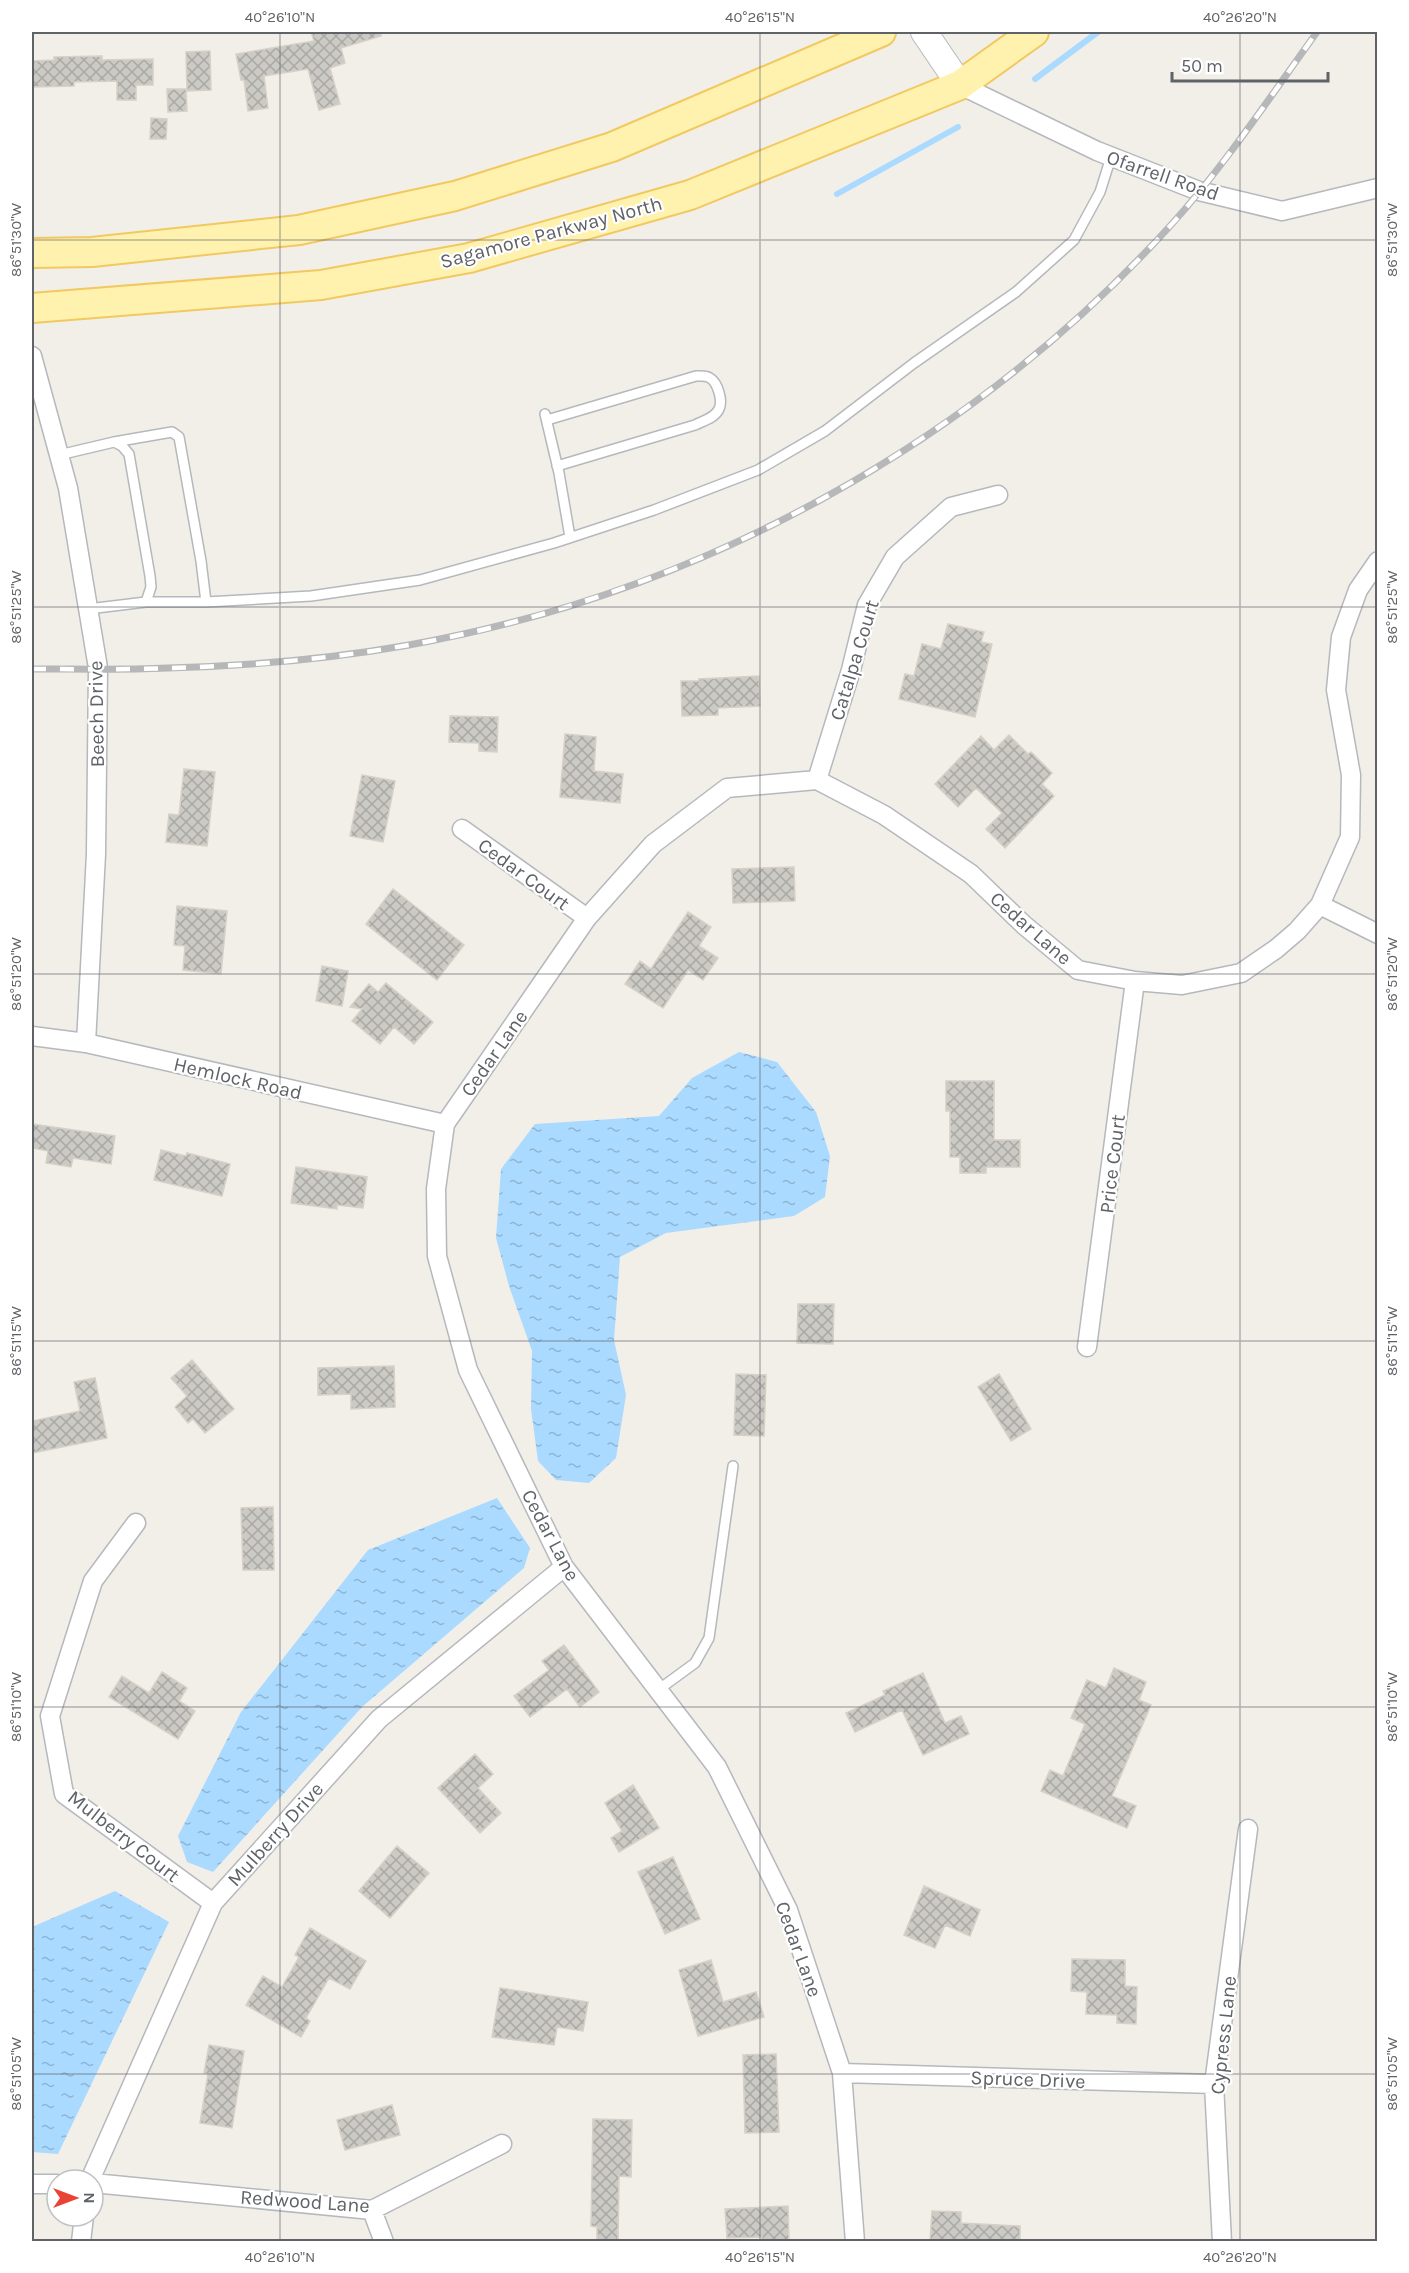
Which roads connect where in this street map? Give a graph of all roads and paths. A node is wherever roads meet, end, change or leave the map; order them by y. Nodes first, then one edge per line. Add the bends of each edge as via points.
1 (881, 32) edge
2 (924, 32) edge
3 (1034, 32) edge
4 (960, 85) junction
5 (1111, 157) junction
6 (1377, 188) edge
7 (32, 253) edge
8 (32, 308) edge
9 (32, 356) edge
10 (114, 442) junction
11 (59, 455) junction
12 (557, 466) junction
13 (998, 495) dead end
14 (570, 537) junction
15 (1377, 561) edge
16 (146, 602) junction
17 (206, 602) junction
18 (88, 609) junction
19 (817, 780) junction
20 (462, 829) dead end
21 (1320, 905) junction
22 (587, 918) junction
23 (1377, 934) edge
24 (1135, 981) junction
25 (32, 1036) edge
26 (86, 1043) junction
27 (445, 1124) junction
28 (1088, 1347) dead end
29 (733, 1466) dead end
30 (135, 1523) dead end
31 (564, 1567) junction
32 (658, 1690) junction
33 (1248, 1829) dead end
34 (213, 1903) junction
35 (842, 2073) junction
36 (1214, 2084) junction
37 (502, 2144) dead end
38 (98, 2168) edge
39 (105, 2182) edge
40 (372, 2210) junction
41 (384, 2241) edge
42 (855, 2241) edge
43 (1222, 2241) edge

1 - 7 main road via 612,147 454,196 299,230 92,252
2 - 4 street
3 - 4 main road, Sagamore Parkway North
4 - 5 street, Ofarrell Road
4 - 8 main road, Sagamore Parkway North via 690,195 470,258 321,285
5 - 6 street, Ofarrell Road via 1199,191 1282,211
5 - 14 lane via 1100,192 1074,240 1016,292 825,431 758,470
9 - 11 street, Beech Drive
10 - 11 lane
10 - 16 lane via 129,454 150,576
10 - 17 lane via 172,432 179,437
11 - 18 street, Beech Drive
12 - 12 lane via 546,417 696,376 708,376 714,381 721,407 714,416
12 - 14 lane
13 - 19 street, Catalpa Court via 951,507 895,556 867,605
14 - 17 lane via 420,580 311,596
15 - 21 street, Cedar Lane via 1358,590 1341,637 1336,690 1351,775 1350,837
16 - 17 lane
16 - 18 lane
18 - 26 street, Beech Drive via 98,668 96,854
19 - 22 street, Cedar Lane via 727,788 653,844
19 - 24 street, Cedar Lane via 884,815 971,874 1078,970
20 - 22 street, Cedar Court
21 - 23 street
21 - 24 street, Cedar Lane via 1276,949 1241,973 1182,985
22 - 27 street, Cedar Lane
24 - 28 street, Price Court
25 - 26 street, Hemlock Road
26 - 27 street, Hemlock Road
27 - 31 street, Cedar Lane via 436,1189 437,1256 468,1370
29 - 32 lane via 709,1638 695,1664
30 - 34 street, Mulberry Court via 93,1581 51,1716 64,1794
31 - 32 street, Cedar Lane
31 - 34 street, Mulberry Drive via 378,1719
32 - 35 street, Cedar Lane via 717,1767 788,1910
33 - 36 street, Cypress Lane
34 - 38 street, Mulberry Drive
35 - 36 street, Spruce Drive
35 - 42 street, Cedar Lane
36 - 43 street, Cypress Lane
37 - 40 street, Redwood Lane
39 - 40 street, Redwood Lane
40 - 41 street

